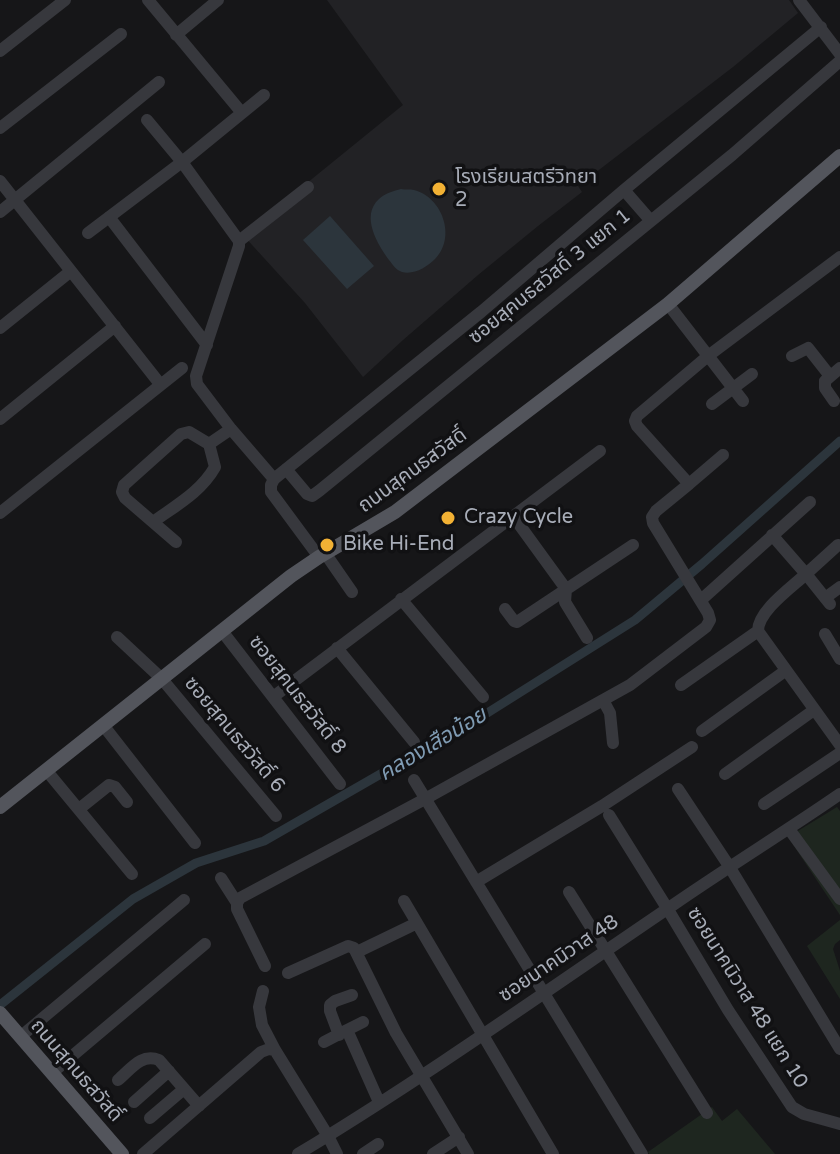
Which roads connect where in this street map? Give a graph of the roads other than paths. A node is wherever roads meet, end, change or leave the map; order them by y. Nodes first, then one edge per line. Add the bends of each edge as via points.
1 (65, 0) edge
2 (148, 0) edge
3 (218, 0) edge
4 (799, 0) edge
5 (821, 27) junction
6 (121, 34) dead end
7 (176, 35) junction
8 (0, 51) edge
9 (840, 54) edge
10 (840, 61) edge
11 (159, 82) dead end
12 (264, 95) dead end
13 (242, 113) junction
14 (147, 120) dead end
15 (0, 128) edge
16 (840, 156) edge
17 (182, 162) junction
18 (0, 181) edge
19 (308, 187) dead end
20 (624, 190) junction
21 (15, 200) junction
22 (0, 212) edge
23 (109, 217) junction
24 (651, 221) junction
25 (88, 233) dead end
26 (239, 241) junction
27 (840, 257) edge
28 (71, 271) junction
29 (668, 304) junction
30 (115, 326) junction
31 (0, 328) edge
32 (207, 345) junction
33 (708, 356) junction
34 (792, 356) dead end
35 (182, 368) dead end
36 (835, 372) edge
37 (752, 374) dead end
38 (160, 384) junction
39 (733, 388) junction
40 (743, 401) dead end
41 (834, 401) dead end
42 (712, 404) dead end
43 (0, 419) edge
44 (231, 429) junction
45 (209, 444) junction
46 (600, 451) dead end
47 (723, 455) dead end
48 (286, 469) junction
49 (274, 479) junction
50 (689, 484) junction
51 (810, 502) dead end
52 (0, 513) edge
53 (513, 516) junction
54 (153, 522) junction
55 (772, 535) junction
56 (176, 542) dead end
57 (633, 545) dead end
58 (838, 545) dead end
59 (322, 555) junction
60 (806, 574) junction
61 (840, 587) edge
62 (566, 589) junction
63 (352, 592) dead end
64 (401, 599) junction
65 (701, 600) junction
66 (505, 609) dead end
67 (222, 631) junction
68 (758, 631) junction
69 (825, 634) dead end
70 (117, 637) dead end
71 (587, 638) dead end
72 (337, 648) junction
73 (840, 659) edge
74 (785, 671) junction
75 (162, 679) junction
76 (681, 685) dead end
77 (273, 697) junction
78 (483, 697) dead end
79 (603, 700) junction
80 (814, 710) junction
81 (103, 725) junction
82 (702, 731) dead end
83 (414, 742) dead end
84 (613, 743) dead end
85 (840, 745) edge
86 (692, 747) dead end
87 (840, 753) edge
88 (46, 770) junction
89 (725, 774) dead end
90 (414, 780) dead end
91 (340, 784) dead end
92 (678, 789) dead end
93 (840, 794) edge
94 (425, 799) junction
95 (127, 802) dead end
96 (764, 804) dead end
97 (0, 807) edge
98 (79, 809) junction
99 (609, 815) dead end
100 (276, 816) dead end
101 (789, 829) junction
102 (195, 843) dead end
103 (729, 866) junction
104 (132, 874) dead end
105 (221, 878) dead end
106 (476, 882) junction
107 (569, 892) dead end
108 (840, 899) edge
109 (184, 900) dead end
110 (404, 901) dead end
111 (237, 903) junction
112 (667, 908) junction
113 (417, 923) junction
114 (205, 944) dead end
115 (607, 950) junction
116 (357, 952) junction
117 (265, 966) dead end
118 (288, 973) dead end
119 (263, 991) dead end
120 (545, 993) junction
121 (352, 995) dead end
122 (0, 1013) edge
123 (363, 1022) dead end
124 (343, 1032) junction
125 (483, 1035) junction
126 (20, 1037) junction
127 (324, 1042) dead end
128 (840, 1049) edge
129 (275, 1050) junction
130 (169, 1071) junction
131 (52, 1073) junction
132 (422, 1075) junction
133 (118, 1080) dead end
134 (184, 1089) junction
135 (134, 1102) dead end
136 (379, 1102) junction
137 (199, 1106) junction
138 (707, 1113) dead end
139 (150, 1118) dead end
140 (840, 1124) edge
141 (328, 1136) junction
142 (459, 1137) junction
143 (378, 1144) dead end
144 (121, 1154) edge
145 (143, 1154) edge
146 (298, 1154) edge
147 (337, 1154) edge
148 (363, 1154) edge
149 (433, 1154) edge
150 (468, 1154) edge
151 (553, 1154) edge
152 (642, 1154) edge

1 - 8 street
2 - 7 street
3 - 7 street
4 - 5 street
5 - 9 street
5 - 20 street
6 - 15 street
7 - 13 street
10 - 24 street, ซอยสุคนธสวัสดิ์ 3 แยก 1
11 - 21 street
12 - 13 street
13 - 17 street
14 - 17 street
16 - 29 main road, ถนนสุคนธสวัสดิ์
17 - 23 street
17 - 26 street
18 - 21 street
19 - 26 street
20 - 24 street
20 - 48 street
21 - 22 street
21 - 28 street
23 - 25 street
23 - 32 street
24 - 48 street, ซอยสุคนธสวัสดิ์ 3 แยก 1 via 312,496
26 - 32 street
27 - 33 street
28 - 30 street
28 - 31 street
29 - 33 street
29 - 59 main road, ถนนสุคนธสวัสดิ์ via 395,512
30 - 38 street
30 - 43 street
32 - 44 street via 197,384
33 - 39 street
33 - 50 street via 635,421
34 - 36 street via 808,348
35 - 38 street
36 - 41 street via 825,381
37 - 39 street
38 - 52 street
39 - 40 street
39 - 42 street
44 - 45 street
44 - 49 street
45 - 54 street via 215,467 210,476
45 - 54 street via 189,432 181,434 124,485 125,498
46 - 53 street
47 - 50 street
48 - 49 street
49 - 59 street via 271,492
50 - 65 street via 652,517
51 - 55 street
53 - 62 street
53 - 64 street
54 - 56 street
55 - 60 street
55 - 65 street
57 - 62 street
58 - 60 street
59 - 63 street
59 - 67 main road, ถนนสุคนธสวัสดิ์
60 - 61 street via 828,601
60 - 68 street via 765,612
62 - 66 street via 517,622
62 - 71 street via 565,602
64 - 72 street
64 - 78 street
65 - 79 street via 710,620 706,627
67 - 75 main road, ถนนสุคนธสวัสดิ์
67 - 77 street, ซอยสุคนธสวัสดิ์ 8
68 - 74 street
68 - 76 street
69 - 73 street
70 - 75 street, ซอยสุคนธสวัสดิ์ 6
72 - 77 street
72 - 83 street
74 - 80 street
74 - 82 street
75 - 81 main road, ถนนสุคนธสวัสดิ์
75 - 100 street, ซอยสุคนธสวัสดิ์ 6
77 - 91 street, ซอยสุคนธสวัสดิ์ 8
79 - 84 street
79 - 94 street
80 - 85 street
80 - 89 street
81 - 88 main road, ถนนสุคนธสวัสดิ์
81 - 102 street
86 - 106 street
87 - 96 street
88 - 97 main road, ถนนสุคนธสวัสดิ์
88 - 98 street
90 - 94 street
92 - 103 street
93 - 101 street, ซอยนาคนิวาส 48
94 - 106 street
94 - 111 street
95 - 98 street via 109,785
98 - 104 street
99 - 112 street, ซอยนาคนิวาส 48 แยก 10
101 - 103 street, ซอยนาคนิวาส 48
101 - 108 street
103 - 112 street, ซอยนาคนิวาส 48
103 - 128 street
105 - 111 street
106 - 120 street
107 - 115 street
109 - 126 street
110 - 113 street
111 - 117 street
112 - 115 street, ซอยนาคนิวาส 48
112 - 140 street, ซอยนาคนิวาส 48 แยก 10 via 792,1107
113 - 116 street
113 - 125 street
114 - 131 street
115 - 120 street, ซอยนาคนิวาส 48
115 - 138 street
116 - 118 street via 348,946
116 - 132 street
119 - 129 street via 262,1025
120 - 125 street, ซอยนาคนิวาส 48
120 - 152 street
121 - 124 street via 330,1005
122 - 126 main road, ถนนสุคนธสวัสดิ์
123 - 124 street
124 - 127 street
124 - 136 street
125 - 132 street, ซอยนาคนิวาส 48
125 - 151 street
126 - 131 main road, ถนนสุคนธสวัสดิ์
129 - 137 street via 261,1052
129 - 141 street
130 - 133 street via 151,1057
130 - 134 street
130 - 135 street
131 - 144 main road, ถนนสุคนธสวัสดิ์
132 - 136 street, ซอยนาคนิวาส 48
132 - 142 street
134 - 137 street
134 - 139 street
136 - 141 street, ซอยนาคนิวาส 48
137 - 145 street
141 - 146 street, ซอยนาคนิวาส 48
141 - 147 street
142 - 149 street
142 - 150 street
143 - 148 street

